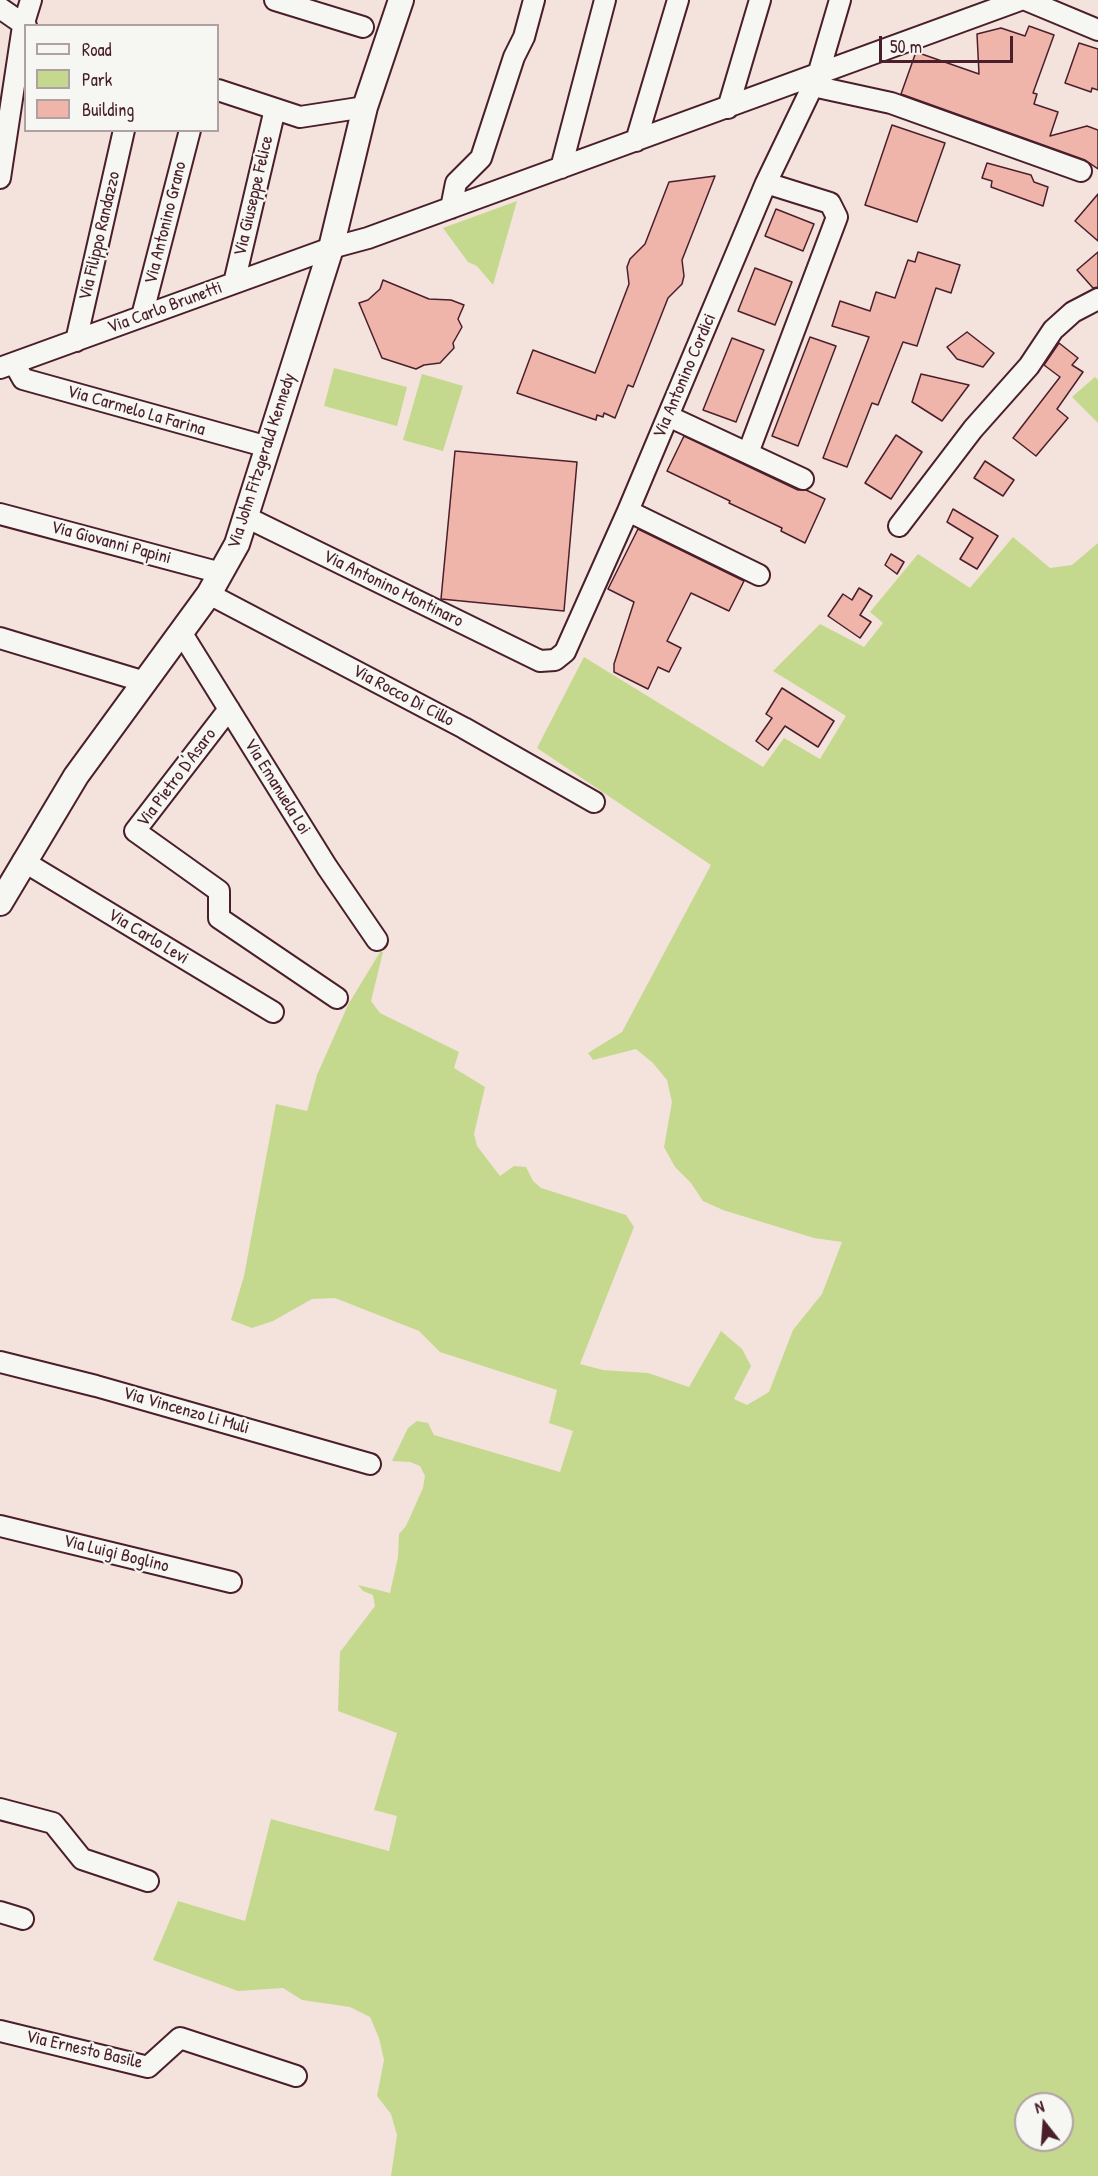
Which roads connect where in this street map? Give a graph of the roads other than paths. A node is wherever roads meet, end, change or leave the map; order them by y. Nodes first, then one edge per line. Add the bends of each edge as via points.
1 (31, 0) edge
2 (275, 0) edge
3 (401, 0) edge
4 (534, 0) edge
5 (605, 0) edge
6 (678, 0) edge
7 (760, 0) edge
8 (840, 0) edge
9 (1020, 0) edge
10 (1026, 0) edge
11 (0, 8) edge
12 (25, 24) edge
13 (24, 25) edge
14 (363, 27) dead end
15 (1098, 30) edge
16 (24, 32) edge
17 (815, 80) junction
18 (219, 90) edge
19 (365, 107) junction
20 (728, 108) junction
21 (275, 109) junction
22 (124, 132) edge
23 (189, 132) edge
24 (636, 141) junction
25 (561, 168) junction
26 (1081, 171) dead end
27 (0, 178) edge
28 (766, 183) junction
29 (451, 208) junction
30 (331, 248) junction
31 (234, 283) junction
32 (1098, 299) edge
33 (142, 316) junction
34 (76, 340) junction
35 (7, 366) edge
36 (668, 416) junction
37 (268, 447) junction
38 (748, 453) junction
39 (803, 479) dead end
40 (628, 511) junction
41 (0, 514) edge
42 (246, 517) junction
43 (899, 526) dead end
44 (221, 573) junction
45 (759, 575) dead end
46 (209, 594) junction
47 (181, 632) junction
48 (2, 645) edge
49 (540, 661) joint
50 (145, 682) junction
51 (229, 709) junction
52 (594, 802) dead end
53 (23, 861) junction
54 (0, 903) edge
55 (377, 940) dead end
56 (337, 998) dead end
57 (273, 1012) dead end
58 (0, 1362) edge
59 (370, 1464) dead end
60 (0, 1526) edge
61 (231, 1582) dead end
62 (0, 1809) edge
63 (148, 1881) dead end
64 (0, 1912) edge
65 (23, 1919) dead end
66 (0, 2031) edge
67 (296, 2076) dead end

1 - 12 street
2 - 14 street
3 - 19 street, Via John Fitzgerald Kennedy
4 - 29 street via 481,158 456,183
5 - 25 street
6 - 24 street
7 - 20 street
8 - 17 street, Via Antonino Cordici
9 - 17 street, Via Carlo Brunetti
10 - 15 street
11 - 13 street
16 - 27 street
17 - 20 street, Via Carlo Brunetti
17 - 26 street
17 - 28 street, Via Antonino Cordici
18 - 21 street
19 - 21 street via 300,117
19 - 30 street, Via John Fitzgerald Kennedy
20 - 24 street, Via Carlo Brunetti
21 - 31 street, Via Giuseppe Felice
22 - 34 street, Via Filippo Randazzo
23 - 33 street, Via Antonino Grano
24 - 25 street, Via Carlo Brunetti
25 - 29 street, Via Carlo Brunetti
28 - 36 street, Via Antonino Cordici
28 - 38 street via 830,203 837,217
29 - 30 street, Via Carlo Brunetti
30 - 31 street, Via Carlo Brunetti
30 - 37 street, Via John Fitzgerald Kennedy
31 - 33 street, Via Carlo Brunetti
32 - 43 street via 1073,312 1053,330 1029,366 973,429
33 - 34 street, Via Carlo Brunetti
34 - 35 street, Via Carlo Brunetti
35 - 37 street, Via Carmelo La Farina via 23,379
36 - 38 street
36 - 40 street, Via Antonino Cordici
37 - 42 street, Via John Fitzgerald Kennedy
38 - 39 street
40 - 45 street
40 - 49 street, Via Antonino Cordici via 565,652 555,660
41 - 44 street, Via Giovanni Papini
42 - 44 street, Via John Fitzgerald Kennedy
42 - 49 street, Via Antonino Montinaro
44 - 46 street, Via John Fitzgerald Kennedy
46 - 47 street, Via John Fitzgerald Kennedy
46 - 52 street, Via Rocco Di Cillo via 464,728
47 - 50 street, Via John Fitzgerald Kennedy
47 - 51 street, Via Emanuela Loi
48 - 50 street
50 - 53 street, Via John Fitzgerald Kennedy via 76,776
51 - 55 street, Via Emanuela Loi
51 - 56 street, Via Pietro D'Asaro via 135,831 219,891 219,918
53 - 54 street, Via John Fitzgerald Kennedy
53 - 57 street, Via Carlo Levi
58 - 59 street, Via Vincenzo Li Muli
60 - 61 street, Via Luigi Boglino
62 - 63 street via 52,1823 82,1859
64 - 65 street
66 - 67 street, Via Ernesto Basile via 148,2067 180,2038

